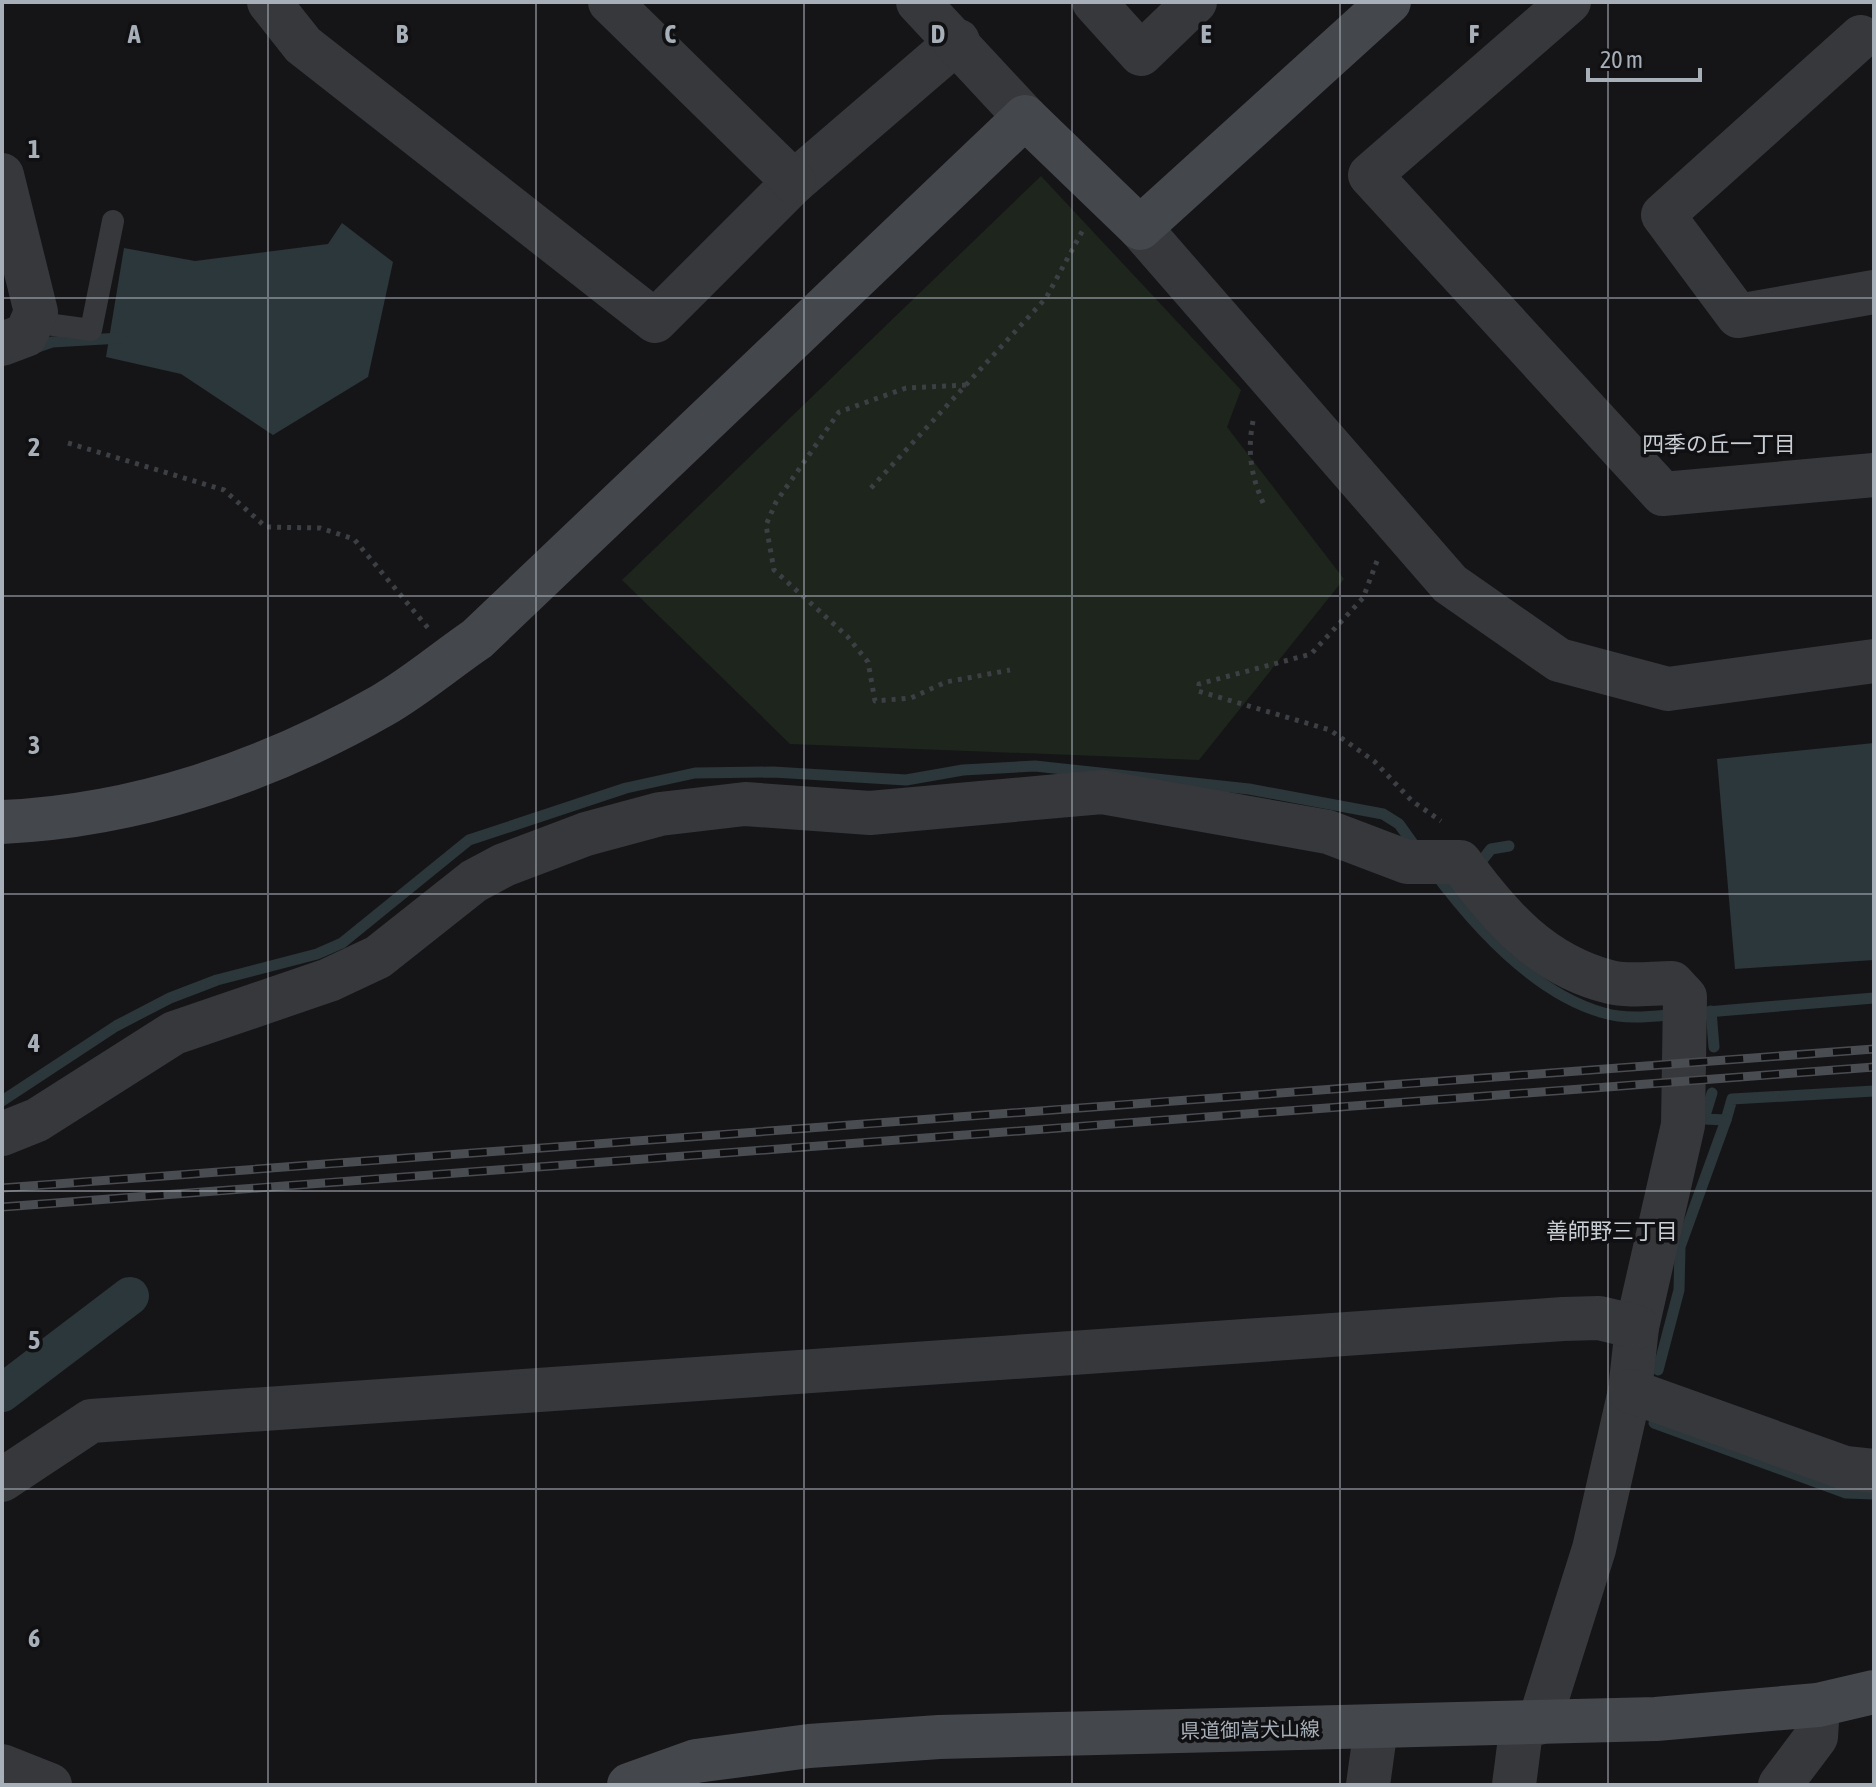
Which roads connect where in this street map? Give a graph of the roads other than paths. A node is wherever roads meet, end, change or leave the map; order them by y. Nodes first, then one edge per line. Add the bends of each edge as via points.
1 (269, 2) edge
2 (610, 2) edge
3 (918, 2) edge
4 (1094, 2) edge
5 (1195, 2) edge
6 (1389, 2) edge
7 (1569, 2) edge
8 (1860, 33) edge
9 (958, 41) junction
10 (1025, 117) junction
11 (2, 175) edge
12 (794, 182) junction
13 (113, 221) dead end
14 (1140, 228) junction
15 (1874, 292) edge
16 (17, 333) edge
17 (1874, 475) edge
18 (1874, 661) edge
19 (2, 822) edge
20 (2, 1134) edge
21 (1637, 1327) junction
22 (1630, 1391) junction
23 (1874, 1471) edge
24 (2, 1480) edge
25 (1874, 1692) edge
26 (1818, 1705) junction
27 (1530, 1723) junction
28 (1376, 1727) junction
29 (2, 1766) edge
30 (50, 1785) edge
31 (629, 1785) edge
32 (1368, 1785) edge
33 (1514, 1785) edge
34 (1780, 1785) edge

1 - 12 street via 303,45 655,321
2 - 12 street
3 - 9 street
4 - 5 street via 1141,54
6 - 14 street
7 - 17 street via 1370,175 1663,494
8 - 15 street via 1663,215 1738,316
9 - 10 street
9 - 12 street
10 - 14 street
10 - 19 street via 477,639 385,704 291,753 172,796 44,820
11 - 16 street via 36,312
13 - 16 lane via 91,330
14 - 18 street via 1450,584 1559,660 1668,689
20 - 21 street via 37,1120 174,1033 329,980 378,957 474,881 586,834 660,814 745,804 870,813 1102,792 1328,832 1407,862 1460,862 1494,909 1559,964 1613,983 1672,983 1684,1018 1686,1097
21 - 22 street
21 - 24 street via 1599,1318 1563,1319 91,1421
22 - 23 street via 1845,1468
22 - 27 street via 1594,1549
25 - 26 street, 県道御嵩犬山線
26 - 27 street, 県道御嵩犬山線
26 - 34 street via 1816,1737
27 - 28 street, 県道御嵩犬山線
27 - 33 street
28 - 31 street, 県道御嵩犬山線 via 939,1737 809,1746 696,1761
28 - 32 street
29 - 30 street

